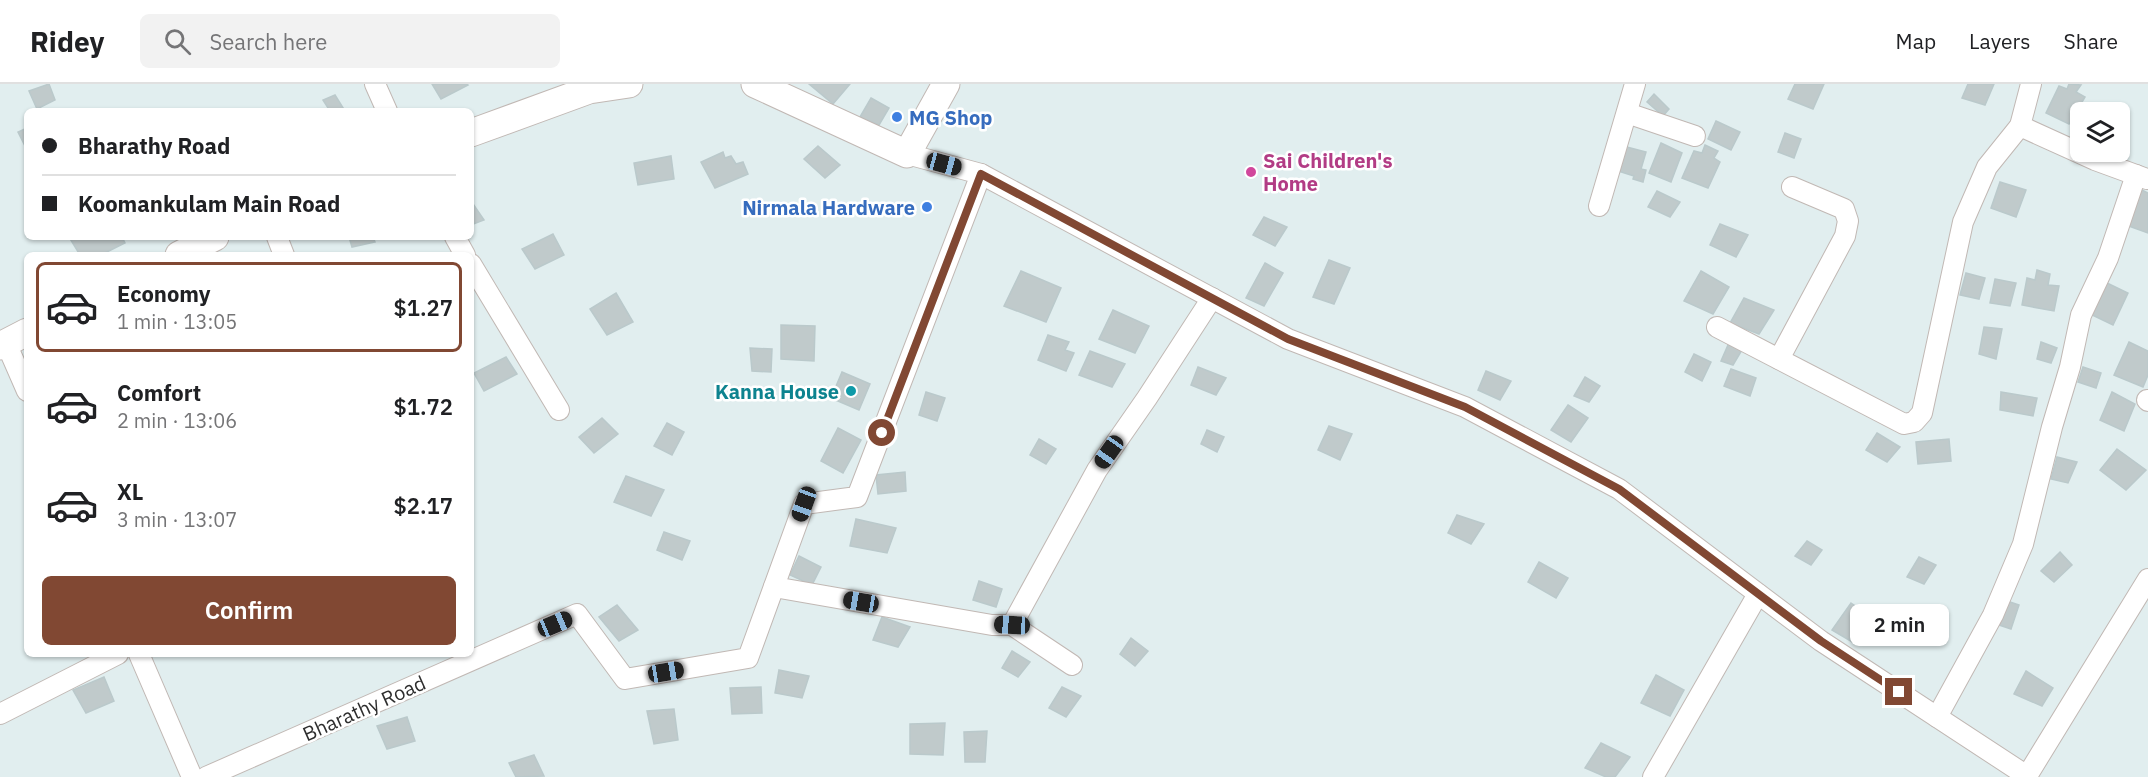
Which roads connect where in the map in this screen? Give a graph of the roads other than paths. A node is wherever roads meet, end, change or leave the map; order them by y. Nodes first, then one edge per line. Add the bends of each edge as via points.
1 (375, 84) edge
2 (629, 84) edge
3 (755, 84) edge
4 (946, 84) edge
5 (1635, 84) edge
6 (2031, 84) edge
7 (386, 108) edge
8 (1627, 113) junction
9 (2020, 126) junction
10 (474, 132) edge
11 (1695, 136) dead end
12 (907, 154) junction
13 (981, 174) junction
14 (2142, 177) edge
15 (1792, 187) dead end
16 (1599, 206) dead end
17 (209, 240) edge
18 (185, 252) edge
19 (474, 269) edge
20 (1212, 298) junction
21 (1717, 327) dead end
22 (11, 340) edge
23 (1779, 359) junction
24 (24, 381) edge
25 (559, 410) dead end
26 (2148, 579) edge
27 (774, 587) junction
28 (1758, 594) junction
29 (1012, 625) junction
30 (112, 657) edge
31 (140, 657) edge
32 (1072, 665) dead end
33 (0, 714) edge
34 (1937, 717) junction
35 (192, 777) edge
36 (206, 777) edge
37 (1653, 777) edge
38 (2028, 777) edge

1 - 7 street
2 - 10 street via 589,90
3 - 12 street
4 - 12 street
5 - 8 street
6 - 9 street
8 - 11 street
8 - 16 street
9 - 14 street
9 - 23 street via 1987,167 1963,222 1922,413 1914,422 1904,424
12 - 13 street
13 - 20 street
13 - 27 street, Bharathy Road via 857,498 804,504
14 - 34 street via 2081,315 2023,544 1993,615
15 - 23 street via 1844,209 1848,221 1845,236
17 - 18 street
19 - 25 street
20 - 28 street via 1288,339 1465,407 1619,489
20 - 29 street via 1097,470
21 - 23 street
22 - 24 street
26 - 38 street
27 - 29 street
27 - 36 street, Bharathy Road via 748,658 625,679 577,614
28 - 34 street via 1821,641
28 - 37 street
29 - 32 street
30 - 33 street
31 - 35 street
34 - 38 street

